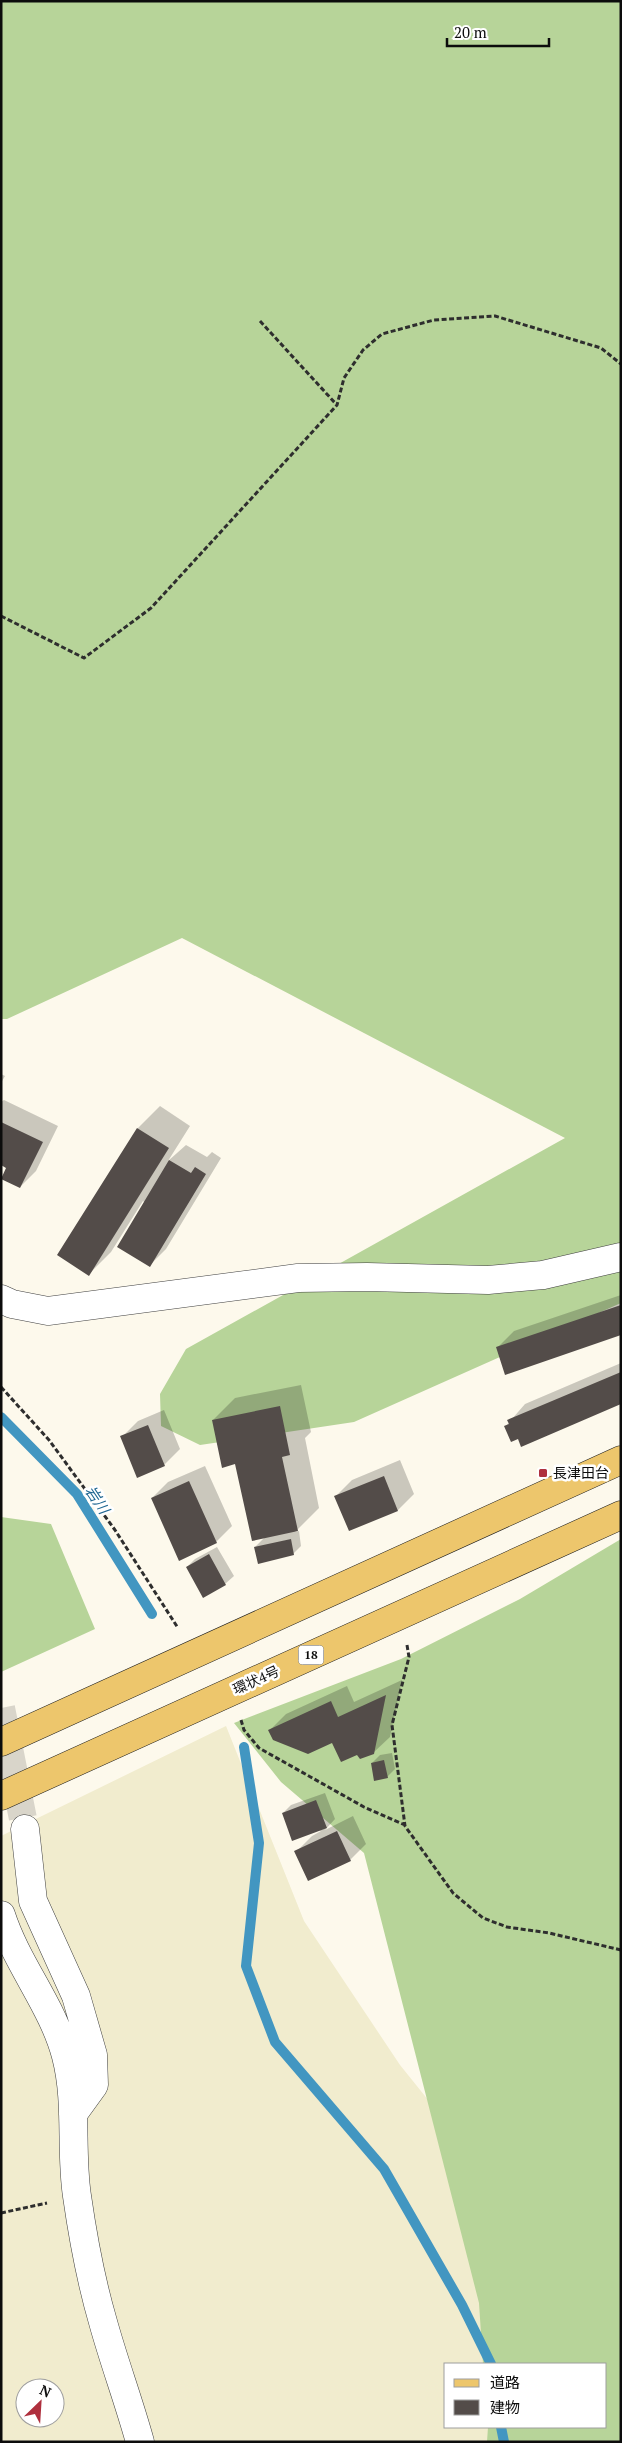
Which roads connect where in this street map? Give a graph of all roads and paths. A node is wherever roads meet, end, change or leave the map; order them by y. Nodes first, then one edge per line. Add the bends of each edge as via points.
1 (260, 321) dead end
2 (621, 364) edge
3 (336, 405) junction
4 (1, 616) edge
5 (621, 1257) edge
6 (1, 1299) edge
7 (1, 1387) edge
8 (621, 1460) edge
9 (621, 1515) edge
10 (400, 1615) junction
11 (194, 1654) junction
12 (233, 1691) junction
13 (1, 1742) edge
14 (1, 1796) edge
15 (405, 1826) junction
16 (25, 1829) tunnel mouth
17 (1, 1915) edge
18 (621, 1950) edge
19 (73, 2114) junction
20 (76, 2194) junction
21 (1, 2213) edge
22 (140, 2442) edge

1 - 3 path
2 - 3 path via 600,348 495,316 434,320 382,334 363,350 344,378
3 - 4 path via 151,608 84,658
5 - 6 street via 543,1275 488,1280 298,1278 48,1311
7 - 11 path via 49,1440 115,1530
8 - 11 main road
9 - 10 main road, 環状4号 / 18
10 - 12 main road, 環状4号 / 18
10 - 15 path via 409,1657 392,1725
11 - 13 main road
12 - 14 main road, 環状4号 / 18
12 - 15 path via 244,1730 259,1748 364,1807
15 - 18 path via 453,1893 483,1918 507,1927
16 - 19 street via 33,1901 76,1996 92,2055 94,2085
17 - 19 street via 30,1981 60,2036 73,2086
19 - 20 street
20 - 21 path
20 - 22 street via 103,2323

